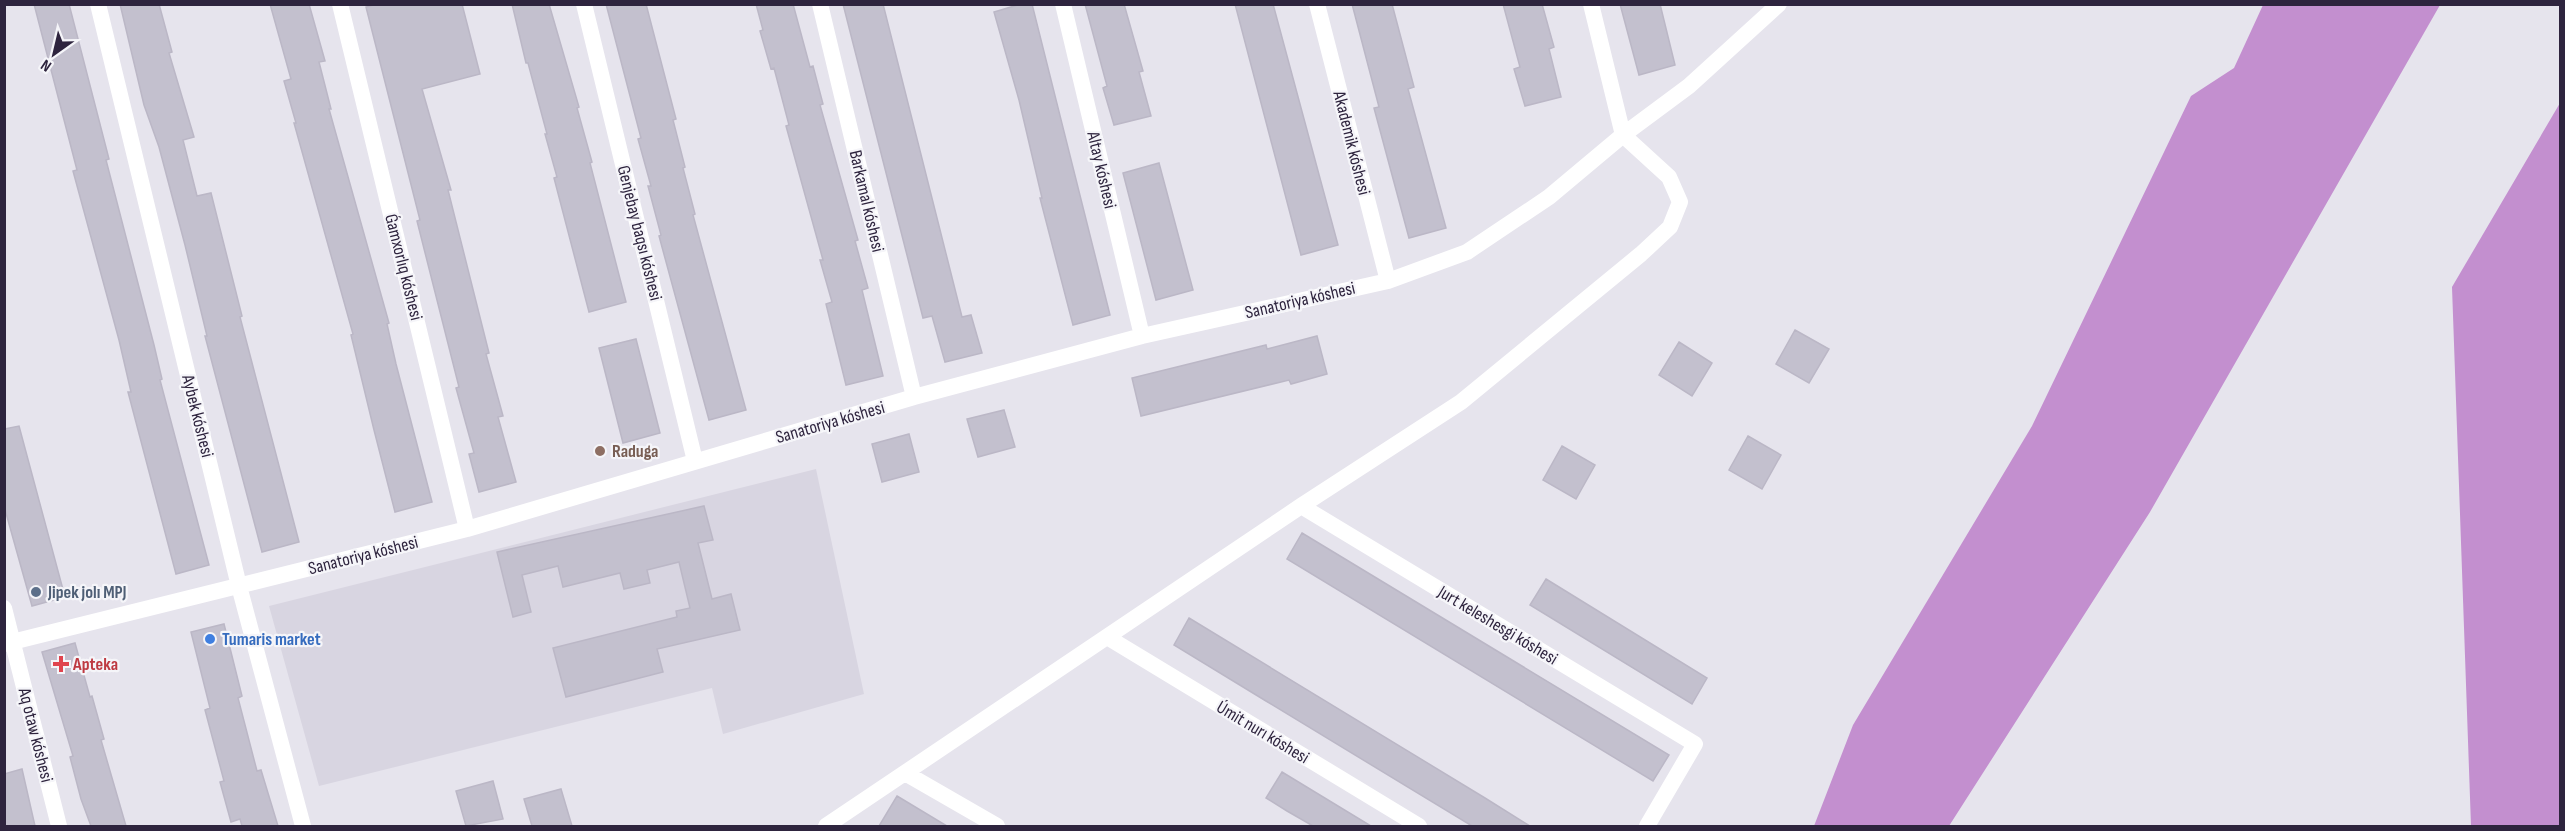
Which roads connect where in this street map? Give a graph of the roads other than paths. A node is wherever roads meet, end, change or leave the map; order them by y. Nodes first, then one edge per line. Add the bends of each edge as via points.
1 (98, 4) edge
2 (340, 4) edge
3 (584, 4) edge
4 (820, 4) edge
5 (1063, 4) edge
6 (1317, 4) edge
7 (1592, 4) edge
8 (1779, 4) edge
9 (1623, 135) junction
10 (1388, 281) junction
11 (1142, 336) junction
12 (914, 397) junction
13 (695, 461) junction
14 (1301, 506) junction
15 (467, 529) junction
16 (239, 586) junction
17 (4, 608) edge
18 (1107, 637) junction
19 (9, 643) edge
20 (905, 772) junction
21 (59, 826) edge
22 (303, 826) edge
23 (826, 826) edge
24 (997, 826) edge
25 (1419, 826) edge
26 (1647, 826) edge

1 - 16 street, Aybek kóshesi
2 - 15 street, Ǵamxorlıq kóshesi
3 - 13 street, Genjebay baqsı kóshesi
4 - 12 street, Barkamal kóshesi
5 - 11 street, Altay kóshesi
6 - 10 street, Akademik kóshesi
7 - 9 street
8 - 9 street, Sanatoriya kóshesi via 1689,86
9 - 10 street, Sanatoriya kóshesi via 1549,197 1467,252
9 - 14 street via 1669,177 1680,202 1670,227 1461,402
10 - 11 street, Sanatoriya kóshesi
11 - 12 street, Sanatoriya kóshesi
12 - 13 street, Sanatoriya kóshesi
13 - 15 street, Sanatoriya kóshesi
14 - 18 street
14 - 26 street, Jurt keleshesgi kóshesi via 1695,744
15 - 16 street, Sanatoriya kóshesi
16 - 19 street, Sanatoriya kóshesi
16 - 22 street, Aybek kóshesi
17 - 19 street, Aq otaw kóshesi
18 - 20 street
18 - 25 street, Úmit nurı kóshesi
19 - 21 street, Aq otaw kóshesi
20 - 23 street
20 - 24 street

